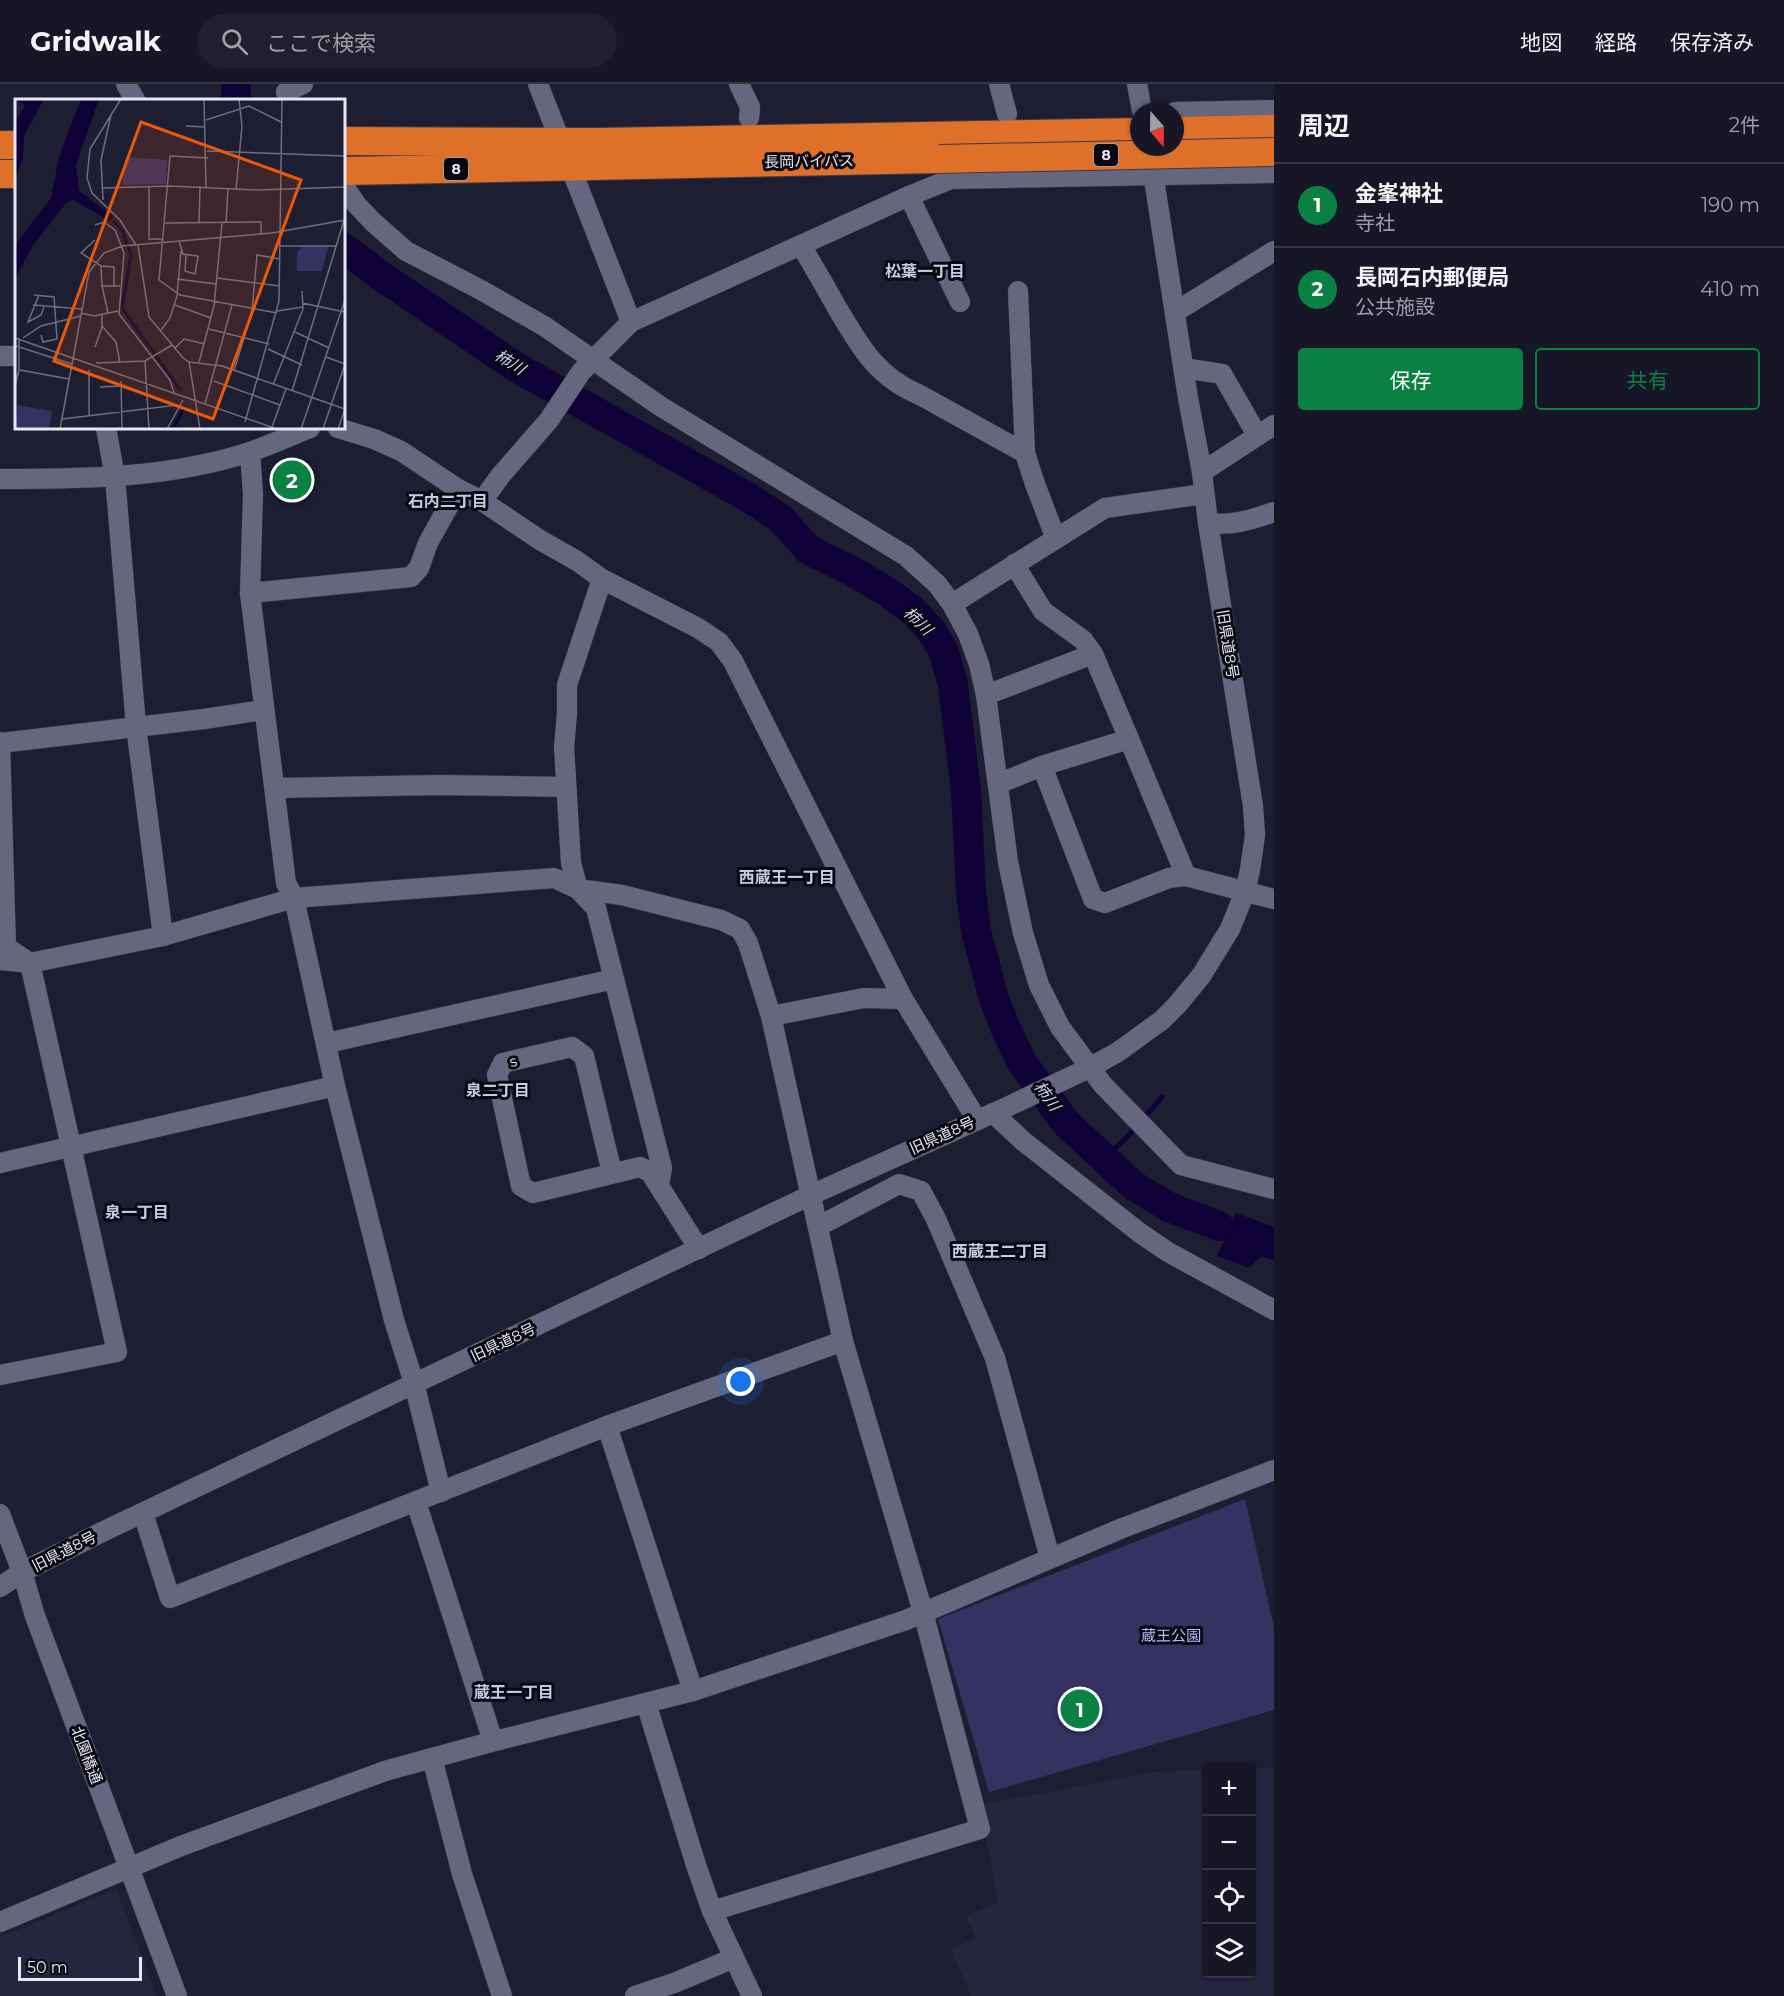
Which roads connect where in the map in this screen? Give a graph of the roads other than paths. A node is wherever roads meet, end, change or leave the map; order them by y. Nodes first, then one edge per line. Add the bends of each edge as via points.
1 (126, 84) edge
2 (538, 84) edge
3 (739, 84) edge
4 (999, 84) edge
5 (1137, 84) edge
6 (134, 99) edge
7 (1140, 102) edge
8 (1274, 110) edge
9 (1184, 112) edge
10 (1007, 114) dead end
11 (749, 118) dead end
12 (1274, 129) edge
13 (1184, 131) edge
14 (1130, 133) edge
15 (345, 141) edge
16 (938, 147) junction
17 (1274, 152) edge
18 (565, 155) junction
19 (1151, 156) edge
20 (345, 171) edge
21 (1274, 173) edge
22 (1154, 176) junction
23 (345, 180) edge
24 (909, 196) junction
25 (801, 245) junction
26 (1274, 251) edge
27 (1018, 291) dead end
28 (960, 302) dead end
29 (1175, 312) junction
30 (630, 322) junction
31 (587, 367) junction
32 (1184, 368) junction
33 (1274, 425) edge
34 (106, 429) edge
35 (308, 429) edge
36 (341, 429) edge
37 (1257, 435) junction
38 (250, 452) junction
39 (1025, 453) junction
40 (1202, 472) junction
41 (115, 477) junction
42 (0, 479) edge
43 (458, 489) junction
44 (1204, 494) junction
45 (483, 501) junction
46 (1274, 513) edge
47 (1208, 523) junction
48 (1056, 539) junction
49 (1014, 564) junction
50 (603, 579) junction
51 (250, 593) junction
52 (952, 604) junction
53 (1093, 654) junction
54 (986, 695) junction
55 (264, 710) junction
56 (136, 726) junction
57 (1129, 739) junction
58 (0, 743) edge
59 (1042, 766) junction
60 (998, 784) junction
61 (566, 787) junction
62 (275, 788) junction
63 (1186, 876) junction
64 (578, 889) junction
65 (1245, 892) junction
66 (294, 898) junction
67 (1274, 899) edge
68 (163, 936) junction
69 (0, 960) edge
70 (30, 963) junction
71 (614, 979) junction
72 (903, 999) junction
73 (771, 1016) junction
74 (327, 1043) junction
75 (1084, 1071) junction
76 (335, 1086) junction
77 (993, 1113) junction
78 (70, 1146) junction
79 (0, 1163) edge
80 (612, 1173) junction
81 (659, 1185) junction
82 (1274, 1189) edge
83 (811, 1195) junction
84 (819, 1226) junction
85 (699, 1249) junction
86 (1274, 1310) edge
87 (843, 1341) junction
88 (0, 1375) edge
89 (414, 1383) junction
90 (608, 1426) junction
91 (1274, 1470) edge
92 (441, 1492) junction
93 (416, 1502) junction
94 (143, 1513) junction
95 (0, 1514) edge
96 (1050, 1558) junction
97 (22, 1572) junction
98 (0, 1587) edge
99 (923, 1612) junction
100 (693, 1691) junction
101 (646, 1703) junction
102 (491, 1742) junction
103 (432, 1758) junction
104 (130, 1868) junction
105 (712, 1911) junction
106 (0, 1922) edge
107 (734, 1958) junction
108 (177, 1996) edge
109 (502, 1996) edge
110 (634, 1996) edge
111 (752, 1996) edge

1 - 6 street
2 - 18 street
3 - 11 street via 750,107
4 - 10 street
5 - 7 street
8 - 9 street
12 - 13 highway
14 - 16 highway, 長岡バイパス / 8
15 - 18 highway, 長岡バイパス / 8
16 - 17 highway, 長岡バイパス / 8, bridge
16 - 18 highway, 長岡バイパス / 8 via 601,164
18 - 20 highway, 長岡バイパス / 8
18 - 30 street
19 - 22 street, 旧県道8号
21 - 22 street
22 - 24 street via 951,180
22 - 29 street, 旧県道8号
23 - 31 street via 356,204 406,251 544,326
24 - 25 street
24 - 28 street
25 - 30 street
25 - 39 street via 858,344 888,378
26 - 29 street
27 - 39 street
29 - 32 street, 旧県道8号
30 - 31 street
31 - 45 street
31 - 52 street via 660,406 906,556 937,584
32 - 37 street via 1222,374
32 - 40 street, 旧県道8号
33 - 37 street
34 - 41 street
35 - 38 street
36 - 43 street via 401,451
37 - 40 street
38 - 41 street via 201,465
38 - 51 street
39 - 48 street
40 - 44 street, 旧県道8号
41 - 42 street
41 - 56 street
43 - 45 street
43 - 51 street via 411,577
44 - 47 street, 旧県道8号
44 - 48 street via 1105,508
45 - 50 street
46 - 47 street via 1242,523
47 - 65 street, 旧県道8号 via 1253,806 1255,835
48 - 49 street
49 - 52 street
49 - 53 street via 1043,611 1083,640
50 - 61 street via 567,685
50 - 72 street via 698,628 719,642 733,661
51 - 55 street
52 - 54 street via 968,634
53 - 54 street
53 - 57 street
54 - 60 street
55 - 56 street
55 - 62 street
56 - 58 street
56 - 68 street
57 - 59 street
57 - 63 street
58 - 70 street via 6,947
59 - 60 street
59 - 63 street via 1094,899 1106,903 1169,878
60 - 75 street via 1008,862 1031,962 1048,1005
61 - 62 street
61 - 64 street via 571,862
62 - 66 street via 286,883
63 - 65 street
64 - 66 street via 554,878
64 - 71 street via 596,908
64 - 73 street via 622,895 721,920 740,929 752,951
65 - 67 street
65 - 75 street, 旧県道8号 via 1217,951 1177,1005 1127,1046
66 - 68 street
66 - 74 street
68 - 70 street
69 - 70 street
70 - 78 street
71 - 74 street
71 - 81 street via 662,1168
72 - 73 street via 864,998
72 - 77 street
73 - 83 street
74 - 76 street
75 - 77 street, 旧県道8号
75 - 82 street via 1181,1165
76 - 78 street
76 - 89 street via 394,1320
77 - 83 street, 旧県道8号
77 - 86 street via 1140,1233
78 - 79 street
78 - 88 street via 117,1352
80 - 80 street, s via 533,1192 521,1186 497,1075 503,1063 573,1047 584,1056
80 - 81 street, s via 640,1167 650,1172
81 - 85 street, s
83 - 84 street
83 - 85 street, 旧県道8号
84 - 87 street
84 - 96 street via 899,1184 921,1191 995,1358
85 - 89 street, 旧県道8号
87 - 90 street
87 - 99 street
89 - 92 street
89 - 94 street, 旧県道8号
90 - 92 street
90 - 100 street
91 - 96 street
92 - 93 street
93 - 94 street via 170,1598
93 - 102 street
94 - 97 street, 旧県道8号
95 - 97 street, 北園橋通
96 - 99 street
97 - 98 street, 旧県道8号
97 - 104 street, 北園橋通
99 - 100 street
99 - 105 street via 980,1828
100 - 101 street
101 - 102 street
101 - 105 street
102 - 103 street
103 - 104 street via 281,1808
103 - 109 street via 462,1874
104 - 106 street
104 - 108 street, 北園橋通
105 - 107 street
107 - 110 street
107 - 111 street

